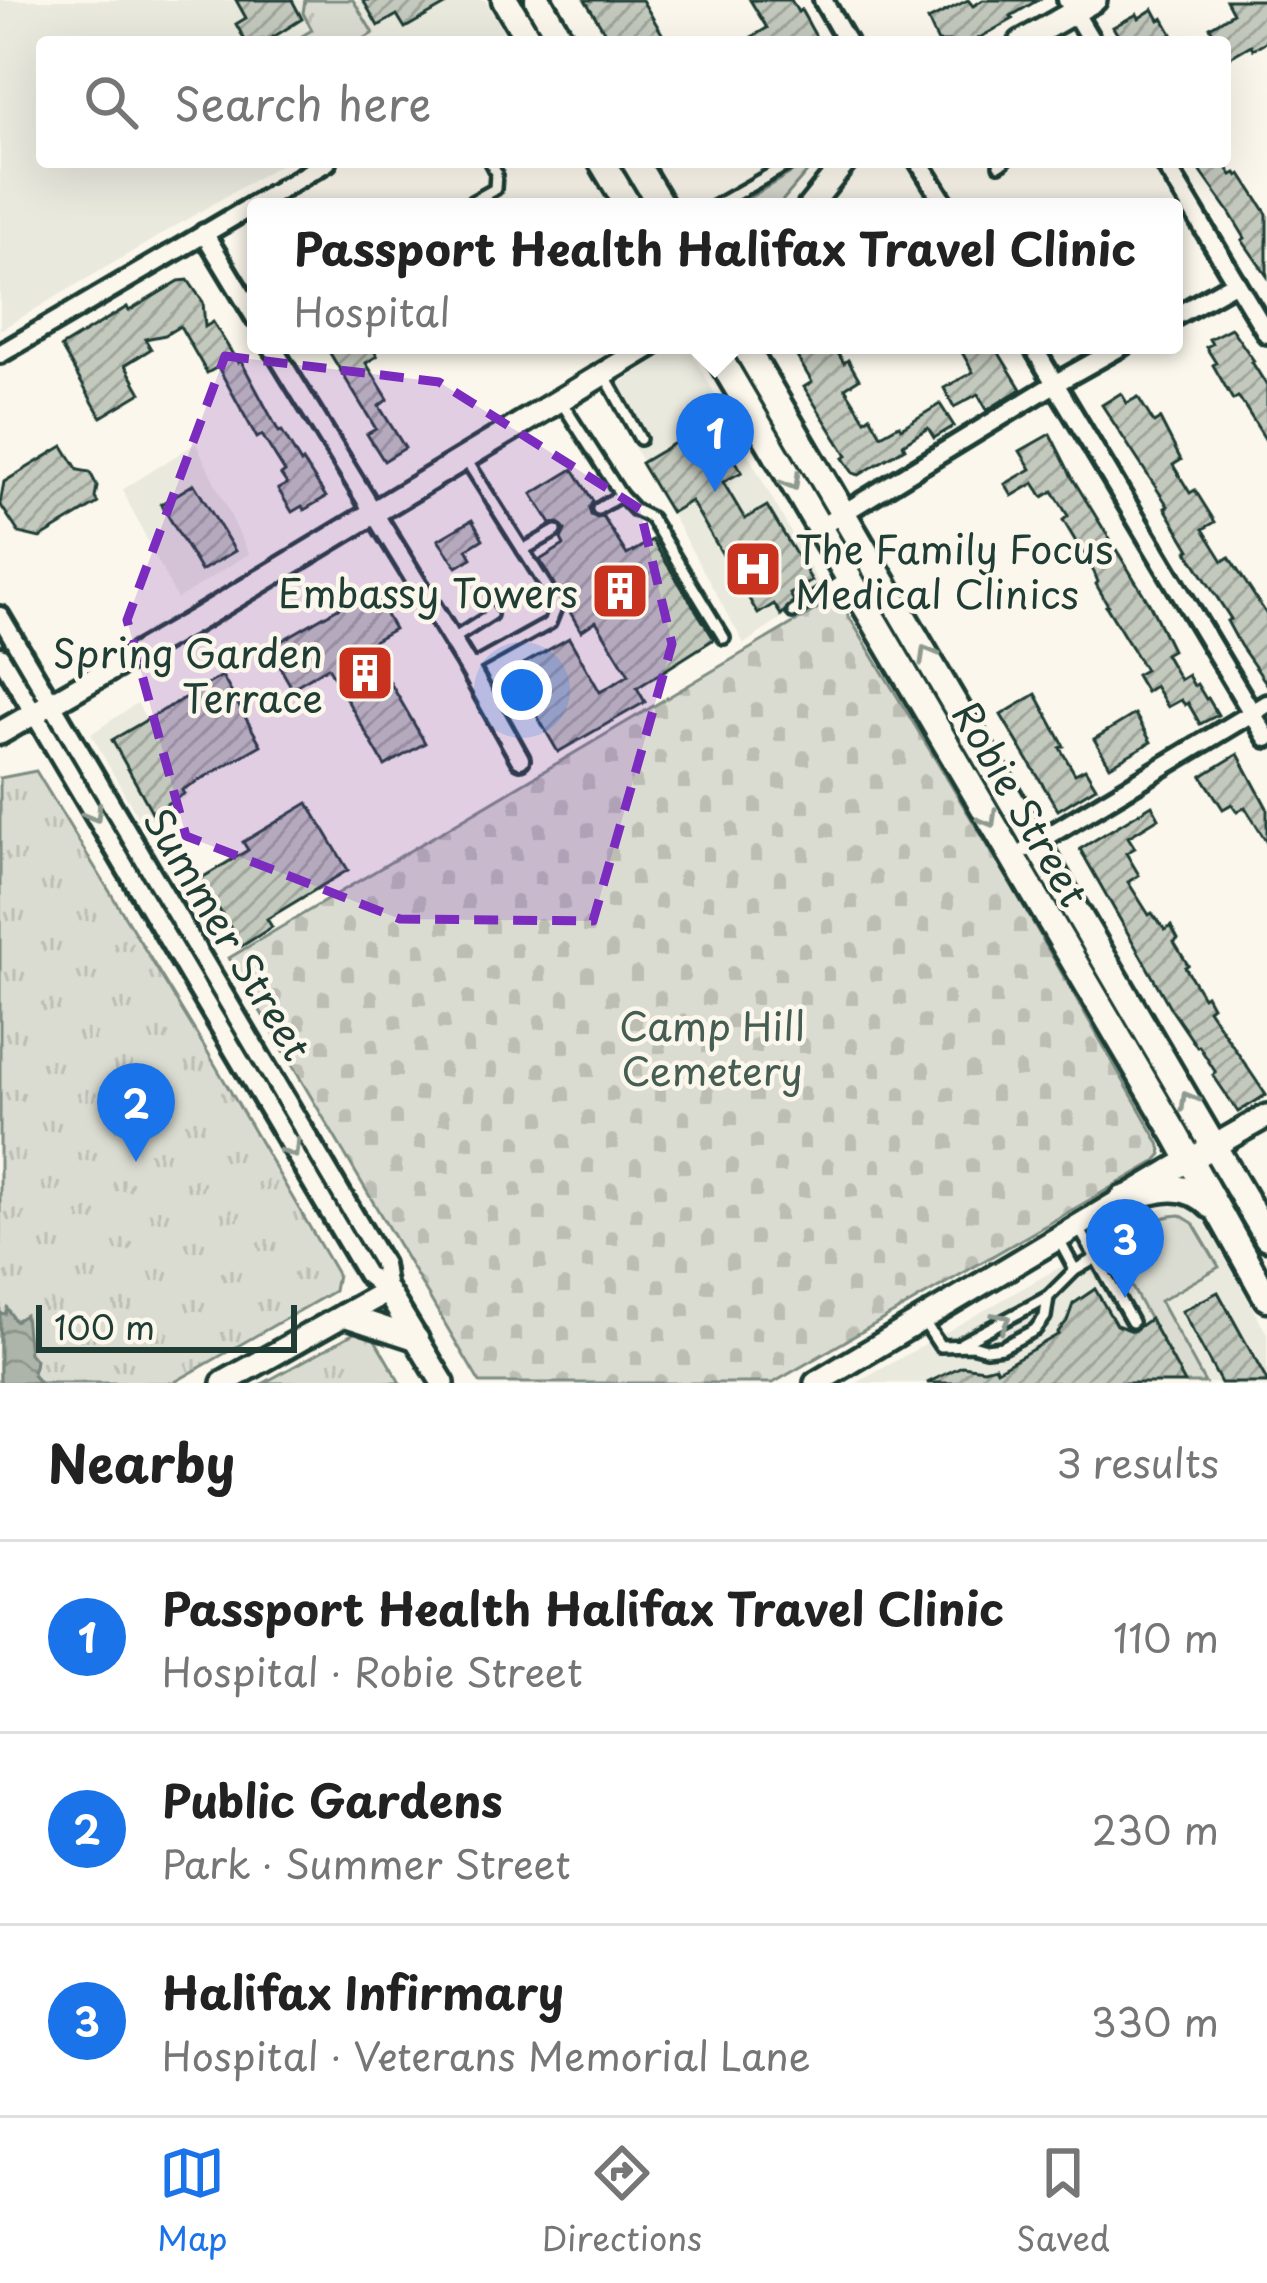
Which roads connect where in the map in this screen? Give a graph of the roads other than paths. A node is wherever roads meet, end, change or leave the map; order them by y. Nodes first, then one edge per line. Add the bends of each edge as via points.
1 (505, 0) edge
2 (538, 0) edge
3 (823, 0) edge
4 (1095, 0) edge
5 (1071, 6) edge
6 (542, 36) edge
7 (544, 36) edge
8 (844, 36) edge
9 (1030, 36) edge
10 (1088, 36) edge
11 (317, 168) edge
12 (493, 168) edge
13 (606, 168) edge
14 (638, 168) edge
15 (781, 168) edge
16 (833, 168) edge
17 (923, 168) edge
18 (1168, 168) edge
19 (265, 198) edge
20 (479, 198) edge
21 (624, 198) edge
22 (656, 198) edge
23 (729, 198) edge
24 (814, 198) edge
25 (941, 198) edge
26 (247, 208) edge
27 (204, 233) junction
28 (1236, 282) junction
29 (247, 305) edge
30 (1183, 312) edge
31 (1267, 334) edge
32 (0, 354) edge
33 (277, 354) edge
34 (636, 354) edge
35 (717, 354) edge
36 (749, 354) edge
37 (1038, 354) edge
38 (1108, 354) edge
39 (604, 374) junction
40 (1056, 383) junction
41 (560, 400) junction
42 (640, 439) dead end
43 (466, 458) junction
44 (621, 495) junction
45 (598, 509) dead end
46 (844, 513) junction
47 (373, 514) junction
48 (819, 528) junction
49 (556, 531) dead end
50 (523, 550) junction
51 (848, 577) junction
52 (472, 584) dead end
53 (793, 612) dead end
54 (0, 616) edge
55 (724, 638) dead end
56 (450, 641) junction
57 (0, 656) edge
58 (469, 668) junction
59 (43, 708) junction
60 (1260, 709) edge
61 (0, 734) edge
62 (1267, 738) edge
63 (520, 759) dead end
64 (1037, 843) junction
65 (1012, 858) junction
66 (1267, 1117) edge
67 (1215, 1147) junction
68 (1190, 1162) junction
69 (1123, 1199) junction
70 (1217, 1213) junction
71 (1079, 1228) junction
72 (1267, 1238) edge
73 (1059, 1240) junction
74 (1096, 1258) junction
75 (1075, 1270) junction
76 (387, 1291) junction
77 (1048, 1297) junction
78 (1267, 1298) edge
79 (344, 1316) junction
80 (923, 1320) junction
81 (1132, 1322) dead end
82 (417, 1340) junction
83 (957, 1346) junction
84 (223, 1383) edge
85 (443, 1383) edge
86 (816, 1383) edge

1 - 6 main road
2 - 7 main road
3 - 8 street
4 - 5 street
5 - 9 street
5 - 10 street
11 - 19 street
12 - 20 lane via 495,189
13 - 21 main road
14 - 22 main road
15 - 23 lane
16 - 24 street
17 - 25 street
18 - 28 street
26 - 27 street
27 - 29 street
27 - 32 street
28 - 30 street
28 - 31 street
33 - 47 street
34 - 39 street
35 -> 48 main road, Robie Street
36 - 46 main road, Robie Street
37 - 40 street
38 - 40 street
39 - 41 street
39 - 42 lane
40 - 46 street
40 - 60 street
41 - 43 street
41 - 44 lane
43 - 47 street
43 - 50 lane
44 - 45 lane
44 - 55 lane via 651,518
46 - 48 street
64 -> 46 main road, Robie Street
47 - 56 street
47 - 59 street
48 - 51 main road, Robie Street
49 - 50 lane
50 - 58 lane via 556,608 550,623
51 - 53 lane
51 -> 65 main road, Robie Street
52 - 56 lane via 491,615
54 - 59 street, Summer Street
56 - 58 street
57 - 59 street, Summer Street
58 - 63 street
59 - 61 street
59 - 76 street, Summer Street via 383,1264
60 - 62 street
60 - 64 street
64 - 65 street
67 -> 64 main road, Robie Street
65 - 68 main road, Robie Street
66 - 67 street
67 - 68 street
67 - 72 main road, Robie Street
68 - 69 street
68 - 70 main road, Robie Street
69 - 70 main road via 1183,1188
69 - 71 street
70 - 78 main road, Robie Street
71 - 73 street
71 - 74 lane
73 - 75 lane
73 - 80 street
74 - 75 lane
74 - 81 lane
75 - 77 lane
76 - 79 street
76 - 82 street, Summer Street
83 -> 77 lane
77 - 83 lane via 1035,1330 992,1349
79 - 82 street
79 - 84 street
80 - 83 lane via 940,1346
80 - 86 street
82 - 85 street, Summer Street

